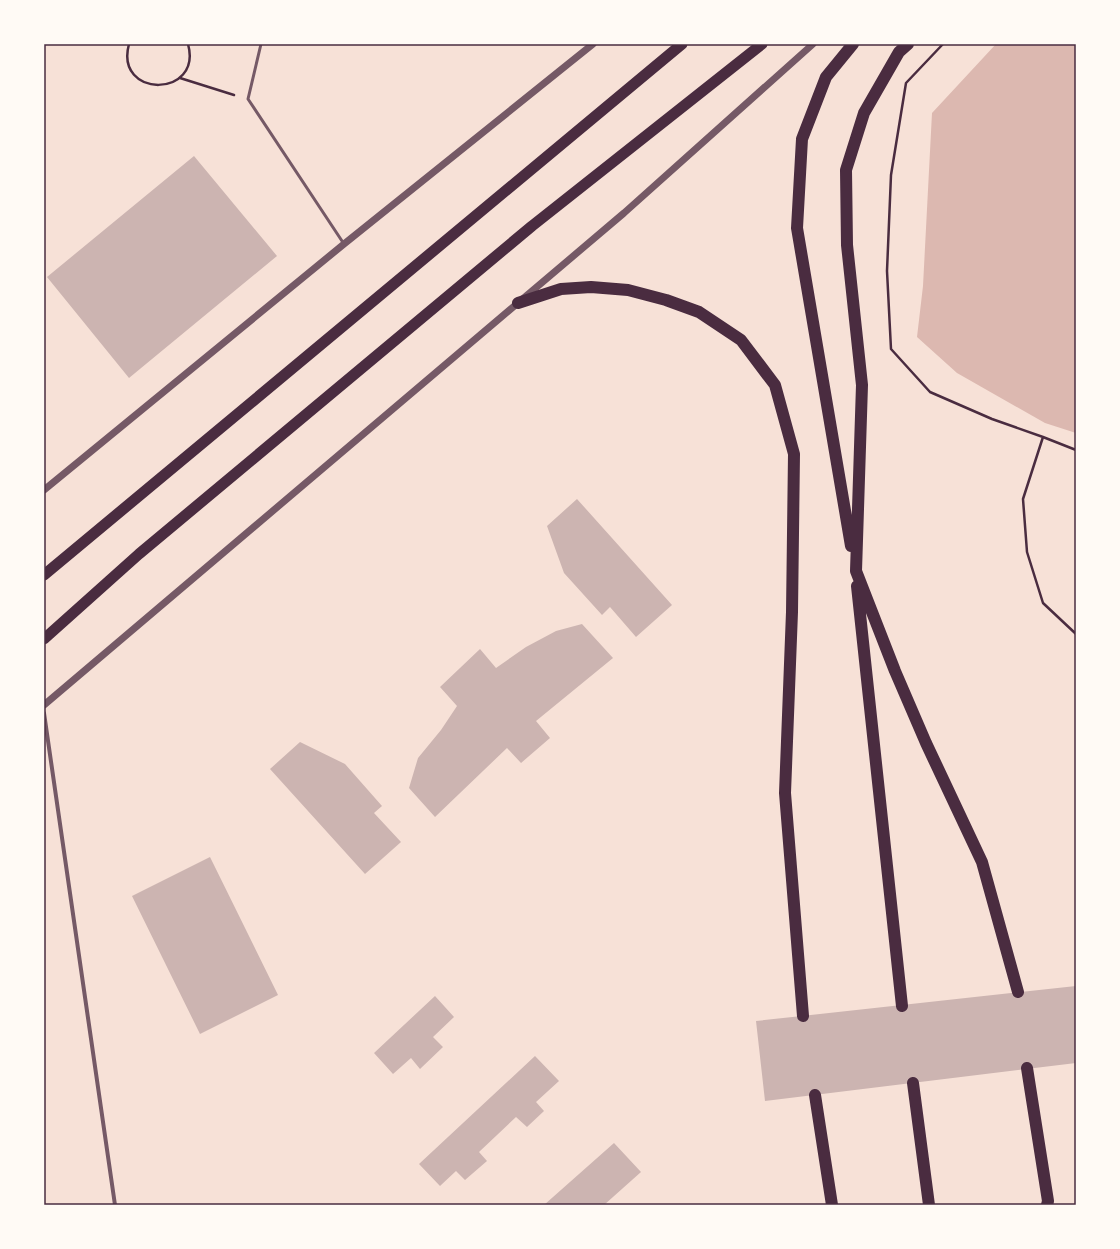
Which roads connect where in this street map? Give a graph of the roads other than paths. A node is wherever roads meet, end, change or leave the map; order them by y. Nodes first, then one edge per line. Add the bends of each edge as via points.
1 (261, 44) edge
2 (593, 44) edge
3 (682, 44) edge
4 (762, 44) edge
5 (813, 44) edge
6 (853, 44) edge
7 (908, 44) edge
8 (344, 244) junction
9 (518, 303) junction
10 (44, 490) edge
11 (856, 571) junction
12 (44, 575) edge
13 (44, 639) edge
14 (44, 705) edge
15 (44, 713) edge
16 (1018, 992) dead end
17 (902, 1006) dead end
18 (803, 1016) dead end
19 (1027, 1068) dead end
20 (913, 1083) dead end
21 (815, 1095) dead end
22 (115, 1205) edge
23 (832, 1205) edge
24 (929, 1205) edge
25 (1047, 1205) edge

1 - 8 lane via 248,99
2 - 8 street
3 - 12 highway
4 - 13 highway via 532,226 139,554
5 - 9 street via 624,214
6 - 11 highway via 826,77 802,140 797,228
7 - 11 highway via 899,52 864,114 846,170 847,245 862,385
8 - 10 street
9 - 14 street
9 - 18 highway via 561,289 591,287 628,290 666,300 699,312 741,340 775,385 794,454 792,612 785,793
11 - 16 highway via 926,743 982,862
11 - 17 highway
15 - 22 street
19 - 25 highway
20 - 24 highway
21 - 23 highway

